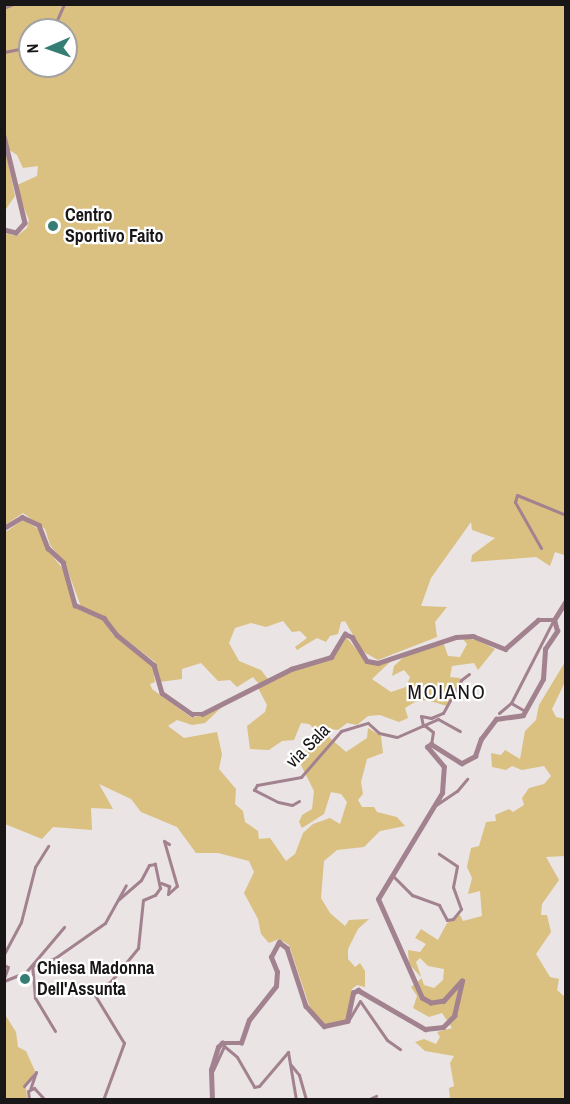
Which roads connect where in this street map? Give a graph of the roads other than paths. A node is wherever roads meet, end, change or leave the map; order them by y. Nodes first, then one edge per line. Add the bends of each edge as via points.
1 (13, 4) edge
2 (64, 4) edge
3 (4, 8) edge
4 (58, 18) edge
5 (4, 136) edge
6 (4, 230) edge
7 (566, 515) edge
8 (4, 528) edge
9 (541, 548) dead end
10 (566, 601) edge
11 (554, 620) junction
12 (469, 674) dead end
13 (511, 703) junction
14 (525, 711) junction
15 (499, 713) dead end
16 (424, 725) junction
17 (460, 731) dead end
18 (432, 744) junction
19 (467, 779) dead end
20 (299, 801) dead end
21 (436, 805) junction
22 (169, 844) dead end
23 (48, 846) dead end
24 (439, 854) dead end
25 (393, 876) junction
26 (161, 883) junction
27 (126, 885) dead end
28 (118, 900) junction
29 (64, 927) dead end
30 (4, 954) edge
31 (4, 965) edge
32 (32, 966) junction
33 (4, 979) edge
34 (348, 1021) junction
35 (55, 1031) dead end
36 (400, 1048) dead end
37 (290, 1064) junction
38 (212, 1072) junction
39 (24, 1086) dead end
40 (30, 1089) junction
41 (376, 1096) dead end
42 (29, 1100) edge
43 (45, 1100) edge
44 (103, 1100) edge
45 (212, 1100) edge
46 (296, 1100) edge
47 (306, 1100) edge
48 (342, 1100) edge
49 (351, 1100) edge
50 (367, 1100) edge

1 - 3 street
2 - 4 street
5 - 6 street via 25,223 16,233
7 - 9 street via 517,495 515,502
8 - 11 street via 22,517 39,525 48,548 63,562 75,605 104,618 117,635 154,665 162,693 192,714 202,714 291,669 326,659 345,634 352,637 367,661 378,663 456,637 473,636 505,649 538,620
10 - 11 street
11 - 13 street
11 - 14 street via 557,631 545,649 543,679
12 - 16 street via 461,680 443,713 431,718 421,716
13 - 14 street
13 - 15 street
14 - 18 street via 519,717 496,719 480,739 475,756 462,763
16 - 17 street via 438,719
16 - 18 street via 433,732
16 - 20 street, via Sala via 411,734 393,737 379,733 368,723 354,726 339,733 301,777 257,785 254,789 278,802 292,805
18 - 21 street via 428,752 445,770
19 - 21 street
21 - 25 street
22 - 26 street via 164,840 177,886 168,894 169,886
23 - 30 street via 33,873 21,922
24 - 25 street via 457,866 453,887 460,909 450,920 438,905 412,895
25 - 34 street via 378,902 410,975 422,998 431,1003 444,1001 462,981 457,1009 448,1024 429,1030 358,990 353,993
26 - 28 street via 158,869 151,863
26 - 44 street via 158,893 143,900 142,934 133,958 111,981 93,992 123,1043
27 - 28 street
28 - 32 street via 105,923 89,937 55,958
29 - 32 street
31 - 33 street
32 - 33 street via 15,980
32 - 35 street via 35,998
34 - 36 street via 360,1001 387,1040
34 - 38 street via 328,1028 313,1018 287,948 279,942 271,957 277,972 276,986 249,1020 241,1043 219,1044
37 - 38 street via 289,1053 285,1052 264,1082 254,1087 237,1057 225,1046
37 - 46 street
37 - 47 street via 299,1075
38 - 45 street
39 - 40 street via 36,1072
40 - 42 street
40 - 43 street via 34,1088
41 - 50 street
48 - 49 street

